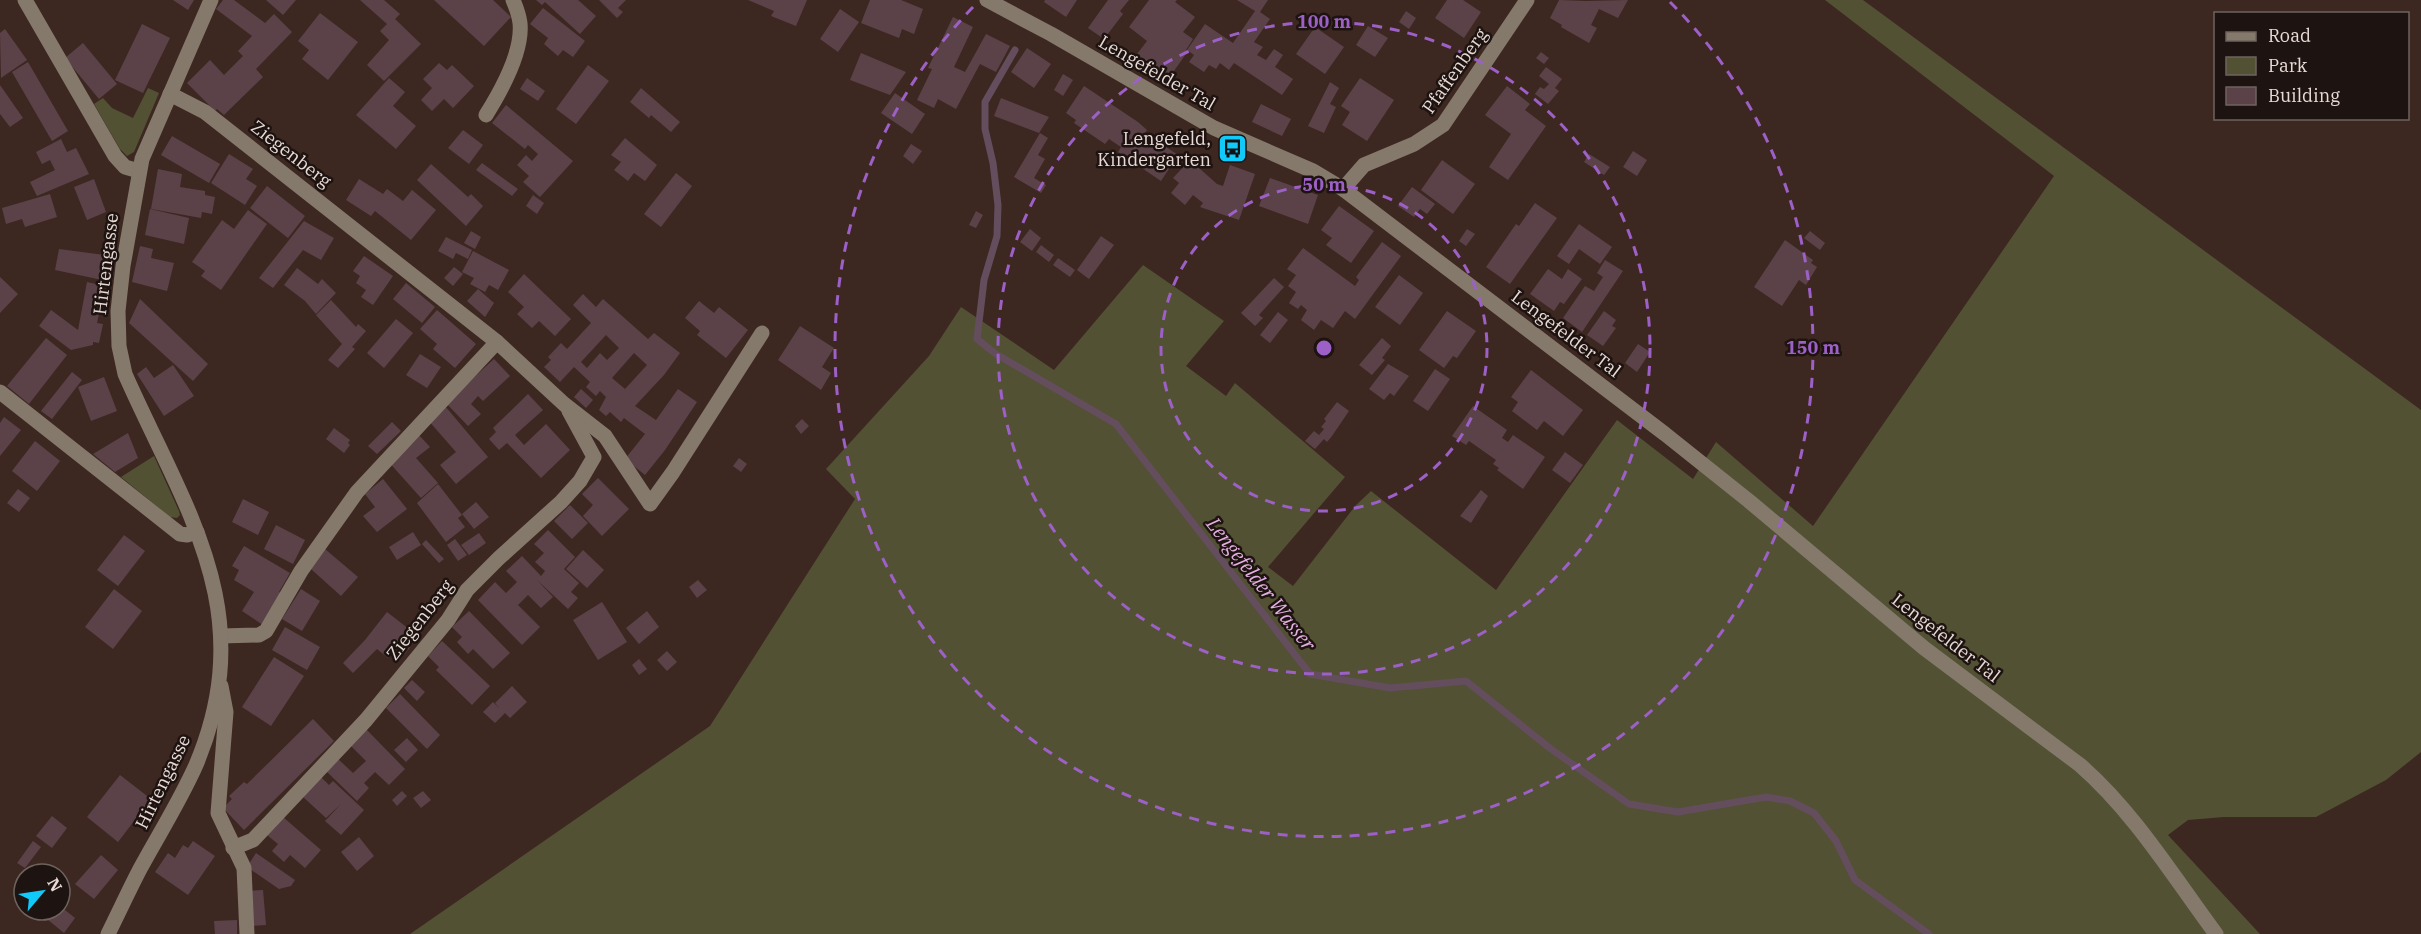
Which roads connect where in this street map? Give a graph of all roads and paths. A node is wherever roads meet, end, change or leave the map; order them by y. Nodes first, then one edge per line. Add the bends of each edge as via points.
1 (25, 0) edge
2 (211, 0) edge
3 (513, 0) edge
4 (987, 0) edge
5 (1527, 0) edge
6 (170, 94) junction
7 (486, 115) dead end
8 (139, 171) junction
9 (1343, 189) junction
10 (762, 333) dead end
11 (497, 342) junction
12 (0, 392) edge
13 (564, 404) junction
14 (197, 532) junction
15 (221, 636) junction
16 (219, 681) junction
17 (233, 848) junction
18 (108, 934) edge
19 (247, 934) edge
20 (2216, 934) edge

1 - 8 street via 115,156 125,167
2 - 6 street, Hirtengasse
3 - 7 street via 520,23 519,39 500,93
4 - 9 street, Lengefelder Tal via 1214,128 1312,171
5 - 9 street, Pfaffenberg via 1443,125 1414,144 1364,165
6 - 8 street, Hirtengasse
6 - 11 street, Ziegenberg via 205,112
8 - 14 street, Hirtengasse via 118,311 121,359
9 - 20 street, Lengefelder Tal via 1665,434 1924,648 2100,782
10 - 13 street, Ziegenberg via 650,504 605,436
11 - 13 street, Ziegenberg
11 - 15 street via 357,492 301,571 266,631 259,635
12 - 14 street via 180,534
13 - 17 street, Ziegenberg via 594,457 580,481 467,590 448,620 366,720 253,840
14 - 15 street, Hirtengasse via 216,594
15 - 16 street, Hirtengasse
16 - 17 street via 226,712 218,813
16 - 18 street, Hirtengasse via 205,741 190,777
17 - 19 street via 243,868

